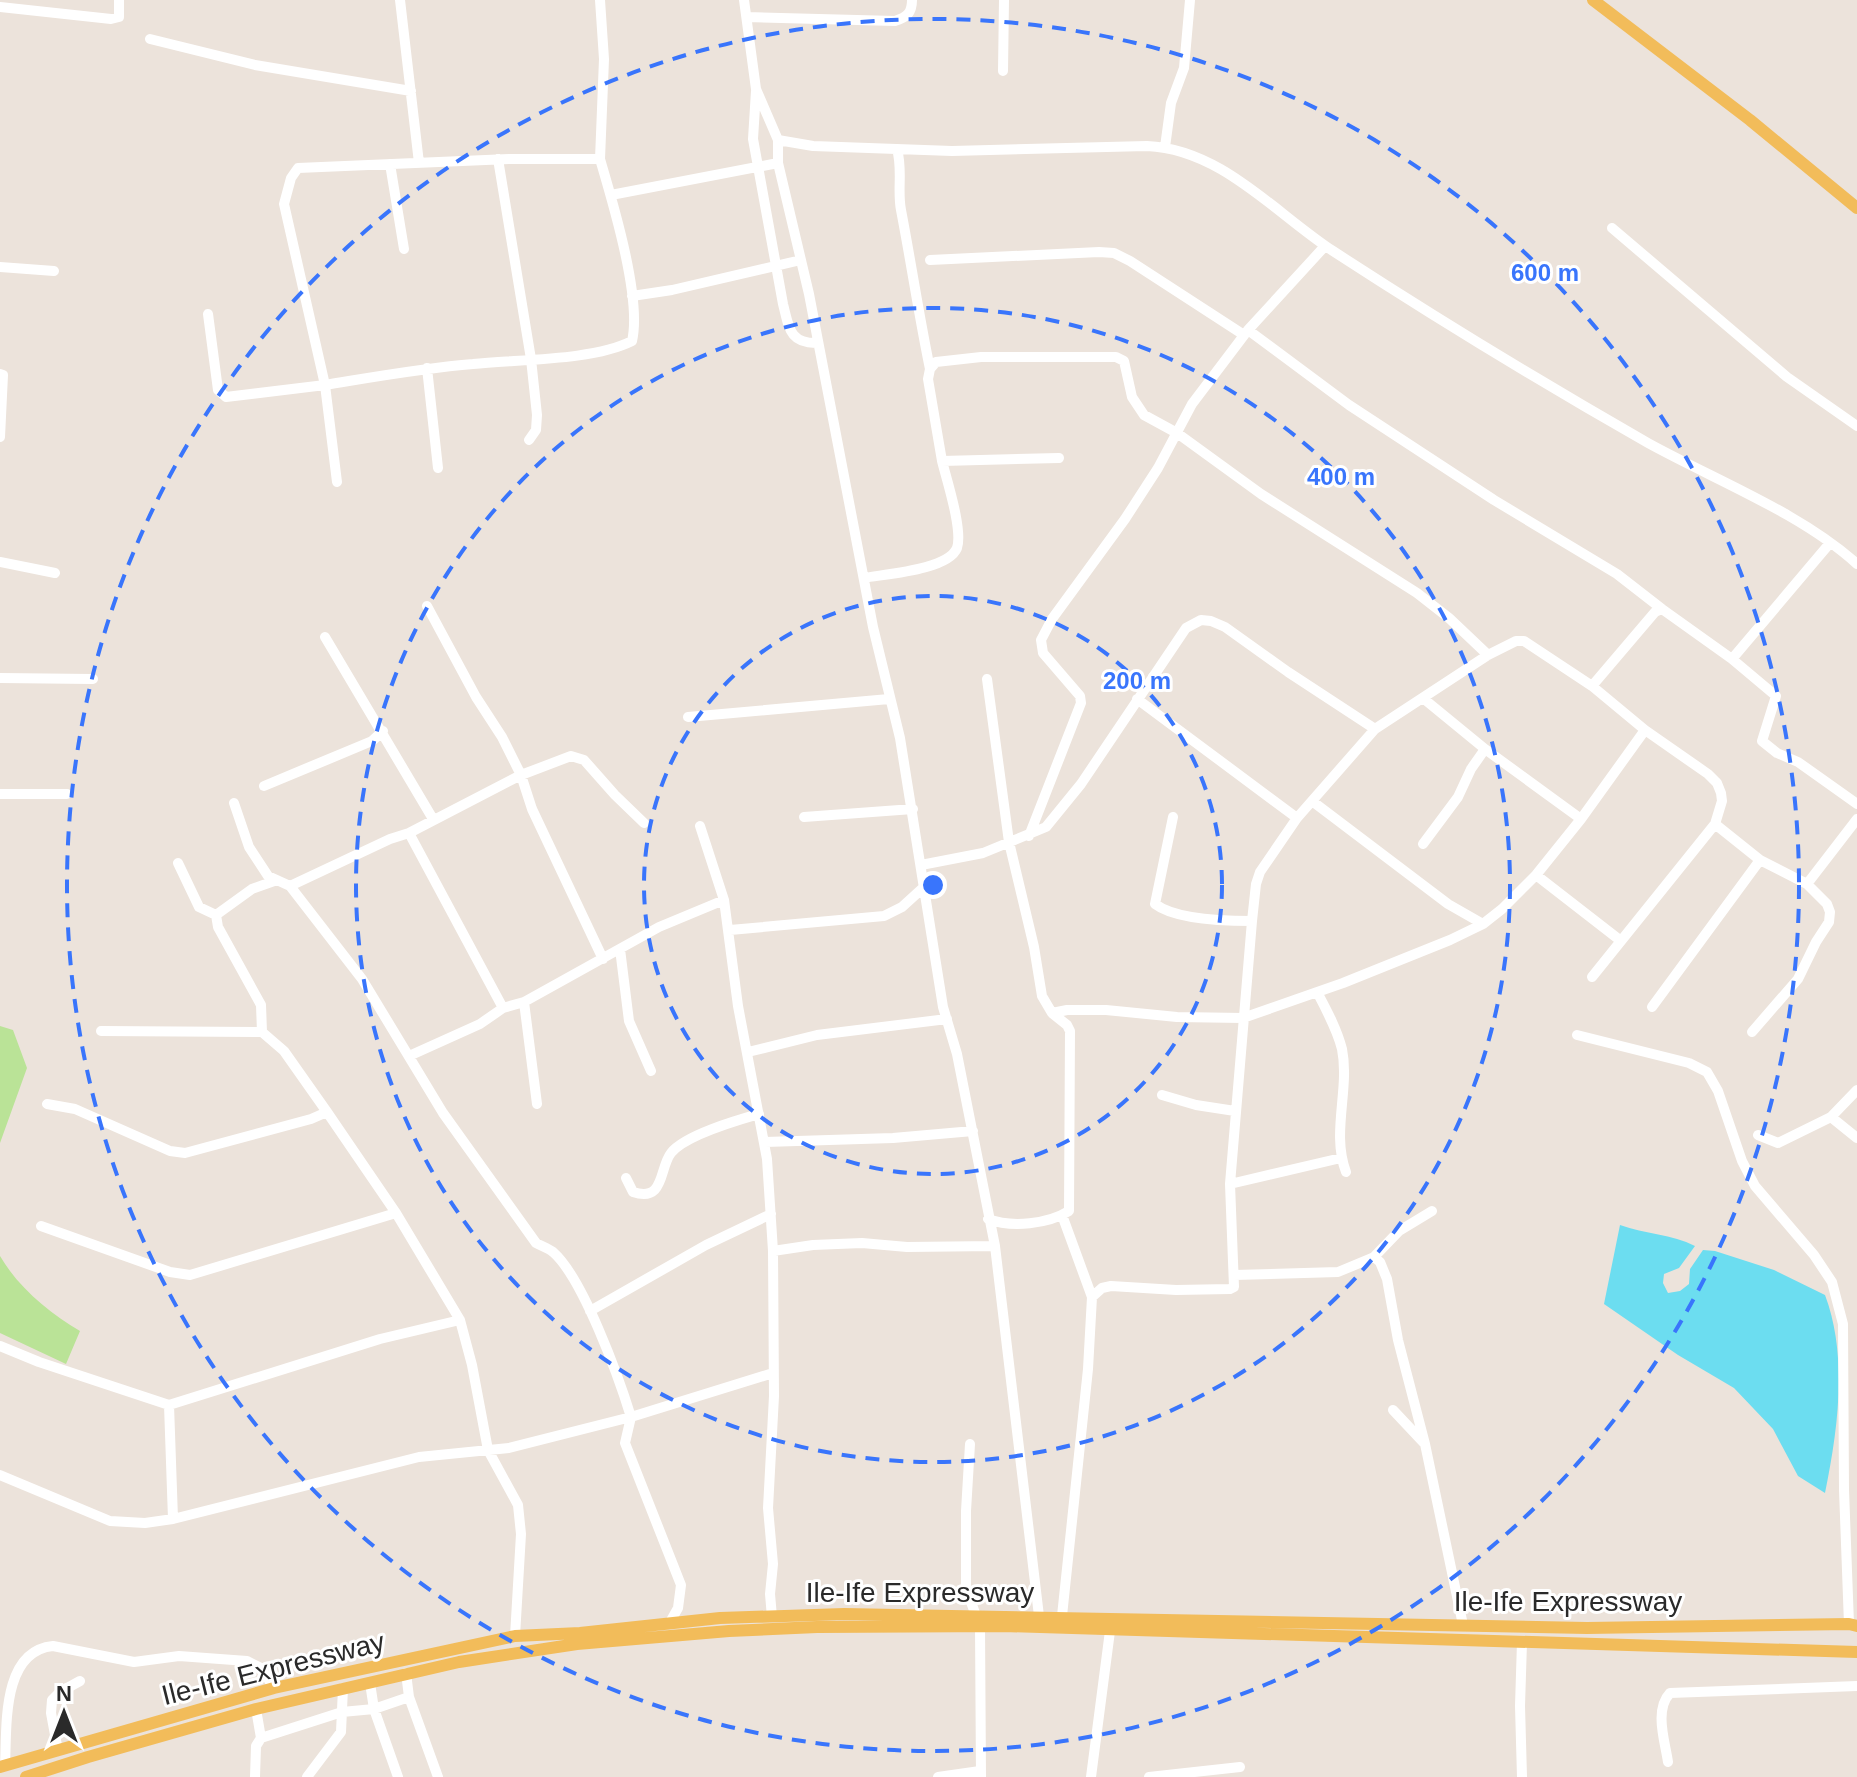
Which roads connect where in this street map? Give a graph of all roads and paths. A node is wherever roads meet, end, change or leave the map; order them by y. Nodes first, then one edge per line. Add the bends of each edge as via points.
1 (119, 0) edge
2 (400, 0) edge
3 (600, 0) edge
4 (744, 0) edge
5 (912, 0) edge
6 (1004, 0) edge
7 (1190, 0) edge
8 (1593, 0) edge
9 (29, 4) edge
10 (0, 7) edge
11 (747, 17) junction
12 (150, 39) dead end
13 (1003, 71) dead end
14 (756, 89) junction
15 (411, 91) junction
16 (778, 140) junction
17 (1165, 147) junction
18 (897, 149) junction
19 (498, 159) junction
20 (600, 159) junction
21 (419, 163) junction
22 (778, 163) junction
23 (390, 164) junction
24 (757, 167) junction
25 (611, 195) junction
26 (1857, 208) edge
27 (1612, 228) dead end
28 (1325, 246) junction
29 (404, 249) dead end
30 (801, 260) junction
31 (930, 260) dead end
32 (777, 266) junction
33 (0, 267) edge
34 (54, 271) dead end
35 (632, 296) junction
36 (208, 314) dead end
37 (1246, 332) junction
38 (818, 343) junction
39 (531, 359) junction
40 (427, 368) junction
41 (930, 369) junction
42 (0, 374) edge
43 (325, 385) junction
44 (1857, 426) edge
45 (1177, 433) junction
46 (0, 437) edge
47 (529, 440) dead end
48 (1059, 458) dead end
49 (942, 461) junction
50 (438, 468) dead end
51 (337, 482) dead end
52 (1830, 543) junction
53 (0, 562) edge
54 (1857, 563) edge
55 (55, 573) dead end
56 (864, 578) junction
57 (427, 606) dead end
58 (1662, 609) junction
59 (325, 637) dead end
60 (1488, 655) junction
61 (1732, 659) junction
62 (0, 678) edge
63 (93, 679) dead end
64 (987, 679) dead end
65 (1592, 686) junction
66 (889, 699) junction
67 (1137, 699) junction
68 (1424, 699) junction
69 (688, 717) dead end
70 (1375, 729) junction
71 (1645, 730) junction
72 (383, 731) junction
73 (1485, 749) junction
74 (521, 775) junction
75 (264, 786) dead end
76 (0, 794) edge
77 (67, 794) dead end
78 (1312, 801) junction
79 (234, 803) dead end
80 (1857, 804) edge
81 (913, 809) junction
82 (804, 817) dead end
83 (1173, 817) dead end
84 (1297, 818) junction
85 (433, 819) junction
86 (1581, 819) junction
87 (1857, 819) edge
88 (644, 823) dead end
89 (1715, 824) junction
90 (700, 826) dead end
91 (409, 833) junction
92 (1029, 836) junction
93 (1009, 842) junction
94 (1423, 844) dead end
95 (1760, 860) junction
96 (178, 863) dead end
97 (921, 865) junction
98 (1536, 875) junction
99 (277, 880) junction
100 (1807, 884) junction
101 (290, 886) junction
102 (924, 887) junction
103 (724, 900) junction
104 (216, 915) junction
105 (1252, 921) junction
106 (1483, 924) junction
107 (730, 930) junction
108 (1621, 941) junction
109 (620, 949) junction
110 (603, 959) junction
111 (1592, 977) dead end
112 (1317, 992) junction
113 (524, 1002) junction
114 (1652, 1007) dead end
115 (503, 1008) junction
116 (1052, 1013) junction
117 (1243, 1018) junction
118 (947, 1019) junction
119 (101, 1031) dead end
120 (262, 1032) junction
121 (1752, 1032) dead end
122 (1577, 1035) dead end
123 (748, 1052) junction
124 (409, 1056) junction
125 (651, 1071) dead end
126 (1857, 1090) edge
127 (1162, 1095) dead end
128 (47, 1104) dead end
129 (537, 1104) dead end
130 (1235, 1111) junction
131 (327, 1112) junction
132 (759, 1114) junction
133 (1831, 1117) junction
134 (973, 1131) junction
135 (1758, 1135) dead end
136 (1857, 1138) edge
137 (765, 1142) junction
138 (1341, 1158) junction
139 (1346, 1172) dead end
140 (626, 1178) dead end
141 (1230, 1184) junction
142 (1432, 1211) dead end
143 (396, 1213) junction
144 (771, 1214) junction
145 (1062, 1215) junction
146 (988, 1219) junction
147 (41, 1226) dead end
148 (995, 1246) junction
149 (773, 1251) junction
150 (1374, 1257) junction
151 (1234, 1275) junction
152 (1092, 1297) junction
153 (590, 1311) junction
154 (460, 1320) junction
155 (0, 1346) edge
156 (773, 1373) junction
157 (169, 1405) junction
158 (1393, 1410) dead end
159 (631, 1417) junction
160 (970, 1444) dead end
161 (1425, 1444) junction
162 (488, 1450) junction
163 (0, 1475) edge
164 (173, 1519) junction
165 (1039, 1616) junction
166 (1062, 1616) junction
167 (772, 1617) junction
168 (979, 1623) junction
169 (669, 1624) junction
170 (1463, 1625) junction
171 (1853, 1625) edge
172 (1540, 1626) junction
173 (703, 1627) junction
174 (1587, 1628) junction
175 (1110, 1631) junction
176 (515, 1636) junction
177 (1522, 1642) junction
178 (1540, 1643) junction
179 (1586, 1643) junction
180 (1857, 1652) edge
181 (406, 1673) junction
182 (80, 1681) dead end
183 (370, 1683) junction
184 (1857, 1686) edge
185 (274, 1688) junction
186 (343, 1688) junction
187 (409, 1697) junction
188 (256, 1709) junction
189 (374, 1709) junction
190 (342, 1712) junction
191 (261, 1738) junction
192 (3, 1748) edge
193 (58, 1751) junction
194 (1668, 1762) dead end
195 (3, 1766) edge
196 (1240, 1767) dead end
197 (980, 1774) edge
198 (26, 1777) edge
199 (255, 1777) edge
200 (307, 1777) edge
201 (398, 1777) edge
202 (438, 1777) edge
203 (938, 1777) edge
204 (1091, 1777) edge
205 (1149, 1777) edge
206 (1522, 1777) edge

1 - 9 street via 119,17 111,19
2 - 15 street
3 - 20 street
4 - 11 street
5 - 11 street via 912,9 895,21
6 - 13 street
7 - 17 street via 1184,68 1171,103
8 - 26 main road
9 - 10 street
11 - 14 street
12 - 15 street via 255,65
14 - 16 street
14 - 24 street
15 - 21 street
16 - 18 street
16 - 22 street
17 - 18 street
17 - 28 street via 1225,172
18 - 41 street via 900,208
19 - 20 street
19 - 21 street
19 - 39 street
20 - 25 street
21 - 23 street
22 - 24 street
22 - 30 street
23 - 29 street
23 - 43 street via 298,168 291,178 284,204
24 - 25 street
24 - 32 street
25 - 35 street
27 - 44 street via 1787,377
28 - 37 street
28 - 52 street via 1457,332
30 - 32 street
30 - 38 street
31 - 37 street via 1114,253
32 - 35 street
32 - 38 street via 789,328 796,339
33 - 34 street
35 - 39 street via 632,341
36 - 43 street via 218,390 226,397
37 - 45 street
37 - 58 street via 1494,500 1617,574
38 - 56 street
39 - 40 street
39 - 47 street via 537,415
40 - 43 street
40 - 50 street
41 - 45 street via 936,362 981,357 1116,357 1124,361 1137,407
41 - 49 street
42 - 46 street
43 - 51 street
45 - 60 street via 1261,494 1417,593
45 - 92 street via 1041,640 1043,653 1081,703
48 - 49 street
49 - 56 street via 956,550 932,565
52 - 54 street
52 - 61 street
53 - 55 street
56 - 66 street
57 - 74 street
58 - 61 street
58 - 65 street
59 - 72 street
60 - 65 street via 1524,641
60 - 68 street
61 - 80 street via 1776,696 1762,741
62 - 63 street
64 - 93 street
65 - 71 street
66 - 69 street
66 - 81 street
67 - 70 street via 1186,628 1211,621
67 - 84 street
67 - 92 street via 1058,815
68 - 70 street
68 - 73 street
70 - 78 street
71 - 86 street
71 - 89 street via 1717,783 1722,801
72 - 75 street via 372,741
72 - 85 street
73 - 86 street
73 - 94 street
74 - 85 street
74 - 88 street via 571,756 584,760
74 - 110 street
76 - 77 street
78 - 84 street
78 - 106 street via 1448,904
79 - 99 street via 249,847 268,876
81 - 82 street
81 - 97 street
83 - 105 street via 1155,904 1196,917
84 - 105 street via 1260,872
85 - 91 street
86 - 98 street
87 - 100 street
89 - 95 street
89 - 108 street
90 - 103 street
91 - 101 street
91 - 115 street
92 - 93 street
93 - 97 street via 983,853
93 - 116 street via 1042,996
95 - 100 street
95 - 114 street
96 - 104 street via 199,907
97 - 102 street
98 - 106 street
98 - 108 street
99 - 101 street
99 - 104 street via 252,889
100 - 121 street via 1827,904 1829,922 1798,979
101 - 124 street via 362,979
102 - 107 street via 884,916
102 - 118 street
103 - 107 street
103 - 109 street
104 - 120 street via 261,1005
105 - 117 street
106 - 112 street
107 - 123 street
108 - 111 street
109 - 110 street
109 - 125 street via 629,1021
110 - 113 street
112 - 117 street
112 - 138 street via 1342,1048
113 - 115 street
113 - 129 street
115 - 124 street
116 - 117 street via 1106,1010
116 - 145 street via 1070,1031 1070,1203
117 - 130 street
118 - 123 street via 817,1035
118 - 134 street
119 - 120 street
120 - 131 street via 284,1051
122 - 171 street via 1707,1072 1755,1186 1832,1282 1843,1324 1844,1490
123 - 132 street
124 - 153 street via 460,1137 536,1243 553,1252
126 - 133 street
127 - 130 street
128 - 131 street via 75,1109 185,1153
130 - 141 street
131 - 143 street
132 - 137 street
132 - 140 street via 702,1132 672,1152 655,1190 633,1192
133 - 135 street via 1778,1143
133 - 136 street
134 - 137 street
134 - 146 street
137 - 144 street
138 - 139 street
138 - 141 street
141 - 151 street
142 - 150 street via 1399,1231
143 - 147 street via 190,1275
143 - 154 street
144 - 149 street
144 - 153 street
145 - 146 street via 1013,1224
145 - 152 street
146 - 148 street
148 - 149 street via 862,1243
148 - 165 street
149 - 156 street
150 - 151 street via 1338,1272
150 - 161 street via 1387,1279
151 - 152 street via 1230,1289 1111,1286
152 - 166 street
153 - 159 street
154 - 157 street via 380,1339
154 - 162 street
155 - 157 street
156 - 159 street
156 - 167 street via 768,1508
157 - 164 street
158 - 161 street
159 - 162 street
159 - 169 street via 625,1443 681,1585
160 - 168 street via 966,1588
161 - 170 street
162 - 164 street via 419,1457
162 - 176 street via 518,1505
163 - 164 street via 110,1521
165 - 166 main road, Ile-Ife Expressway
165 - 168 main road, Ile-Ife Expressway
166 - 170 main road, Ile-Ife Expressway
167 - 168 main road, Ile-Ife Expressway via 844,1614
167 - 173 main road, Ile-Ife Expressway
168 - 173 main road, Ile-Ife Expressway
168 - 175 main road, Ile-Ife Expressway
168 - 197 street
169 - 173 main road, Ile-Ife Expressway
169 - 176 main road, Ile-Ife Expressway
170 - 172 main road, Ile-Ife Expressway
171 - 174 main road, Ile-Ife Expressway
172 - 174 main road, Ile-Ife Expressway
172 - 178 main road
173 - 181 main road, Ile-Ife Expressway via 495,1655
174 - 179 main road
175 - 177 main road, Ile-Ife Expressway
175 - 204 street
176 - 185 main road, Ile-Ife Expressway
177 - 178 main road, Ile-Ife Expressway
177 - 206 street
178 - 179 main road, Ile-Ife Expressway
179 - 180 main road, Ile-Ife Expressway
181 - 183 main road, Ile-Ife Expressway
181 - 187 street
182 - 193 street via 52,1700
183 - 186 main road, Ile-Ife Expressway
183 - 189 street
184 - 194 street via 1670,1693 1661,1712
185 - 192 street via 261,1668 247,1661 179,1656 134,1662 41,1647 16,1675
185 - 193 main road, Ile-Ife Expressway
186 - 188 main road, Ile-Ife Expressway
186 - 190 street
187 - 189 street
187 - 202 street
188 - 191 street
188 - 198 main road, Ile-Ife Expressway
189 - 190 street
189 - 201 street
190 - 191 street
190 - 200 street via 341,1732
191 - 199 street
192 - 195 street
193 - 195 main road, Ile-Ife Expressway
196 - 205 street
197 - 203 street

